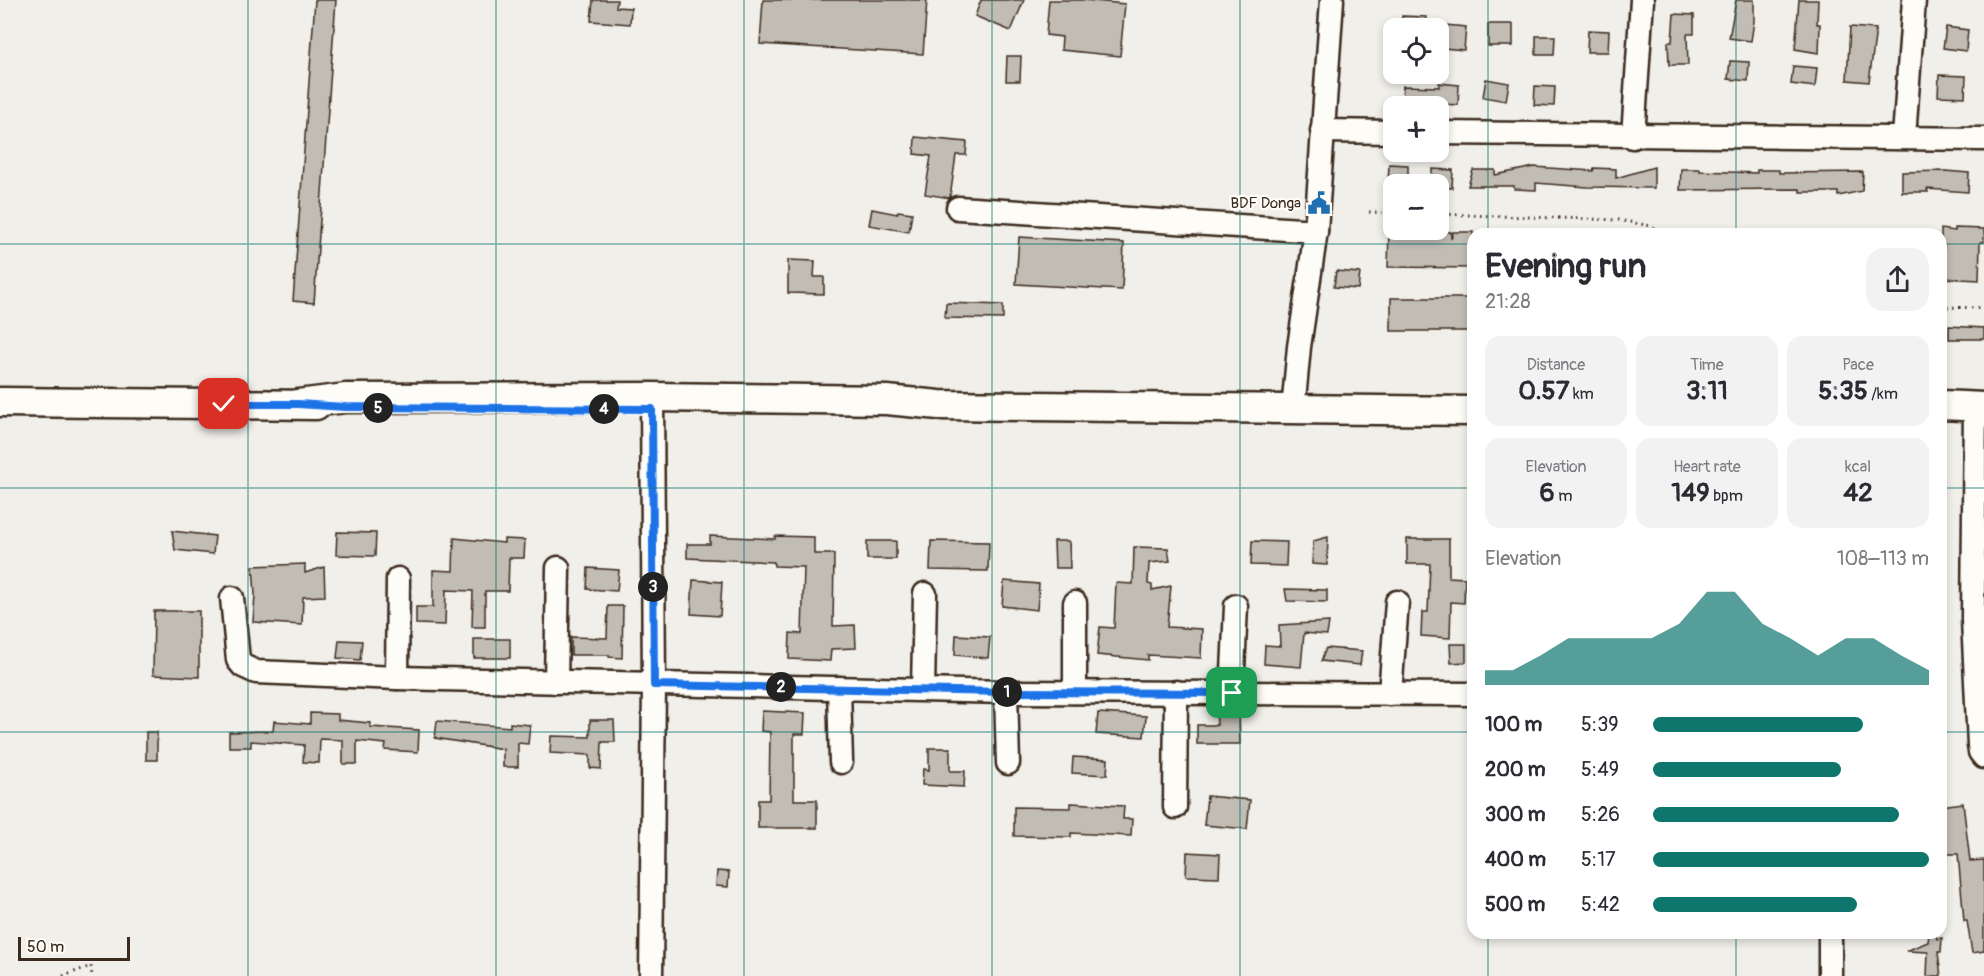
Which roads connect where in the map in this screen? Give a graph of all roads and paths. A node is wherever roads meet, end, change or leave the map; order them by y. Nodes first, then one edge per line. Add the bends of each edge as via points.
1 (1332, 0) edge
2 (1642, 0) edge
3 (1914, 0) edge
4 (1322, 131) junction
5 (1383, 132) edge
6 (1449, 133) edge
7 (1633, 137) junction
8 (1904, 137) junction
9 (1984, 139) edge
10 (958, 208) dead end
11 (1369, 212) dead end
12 (1383, 213) edge
13 (1449, 214) edge
14 (1654, 228) edge
15 (1316, 231) junction
16 (1947, 307) edge
17 (1984, 308) edge
18 (0, 402) edge
19 (652, 403) junction
20 (1947, 407) edge
21 (1293, 410) junction
22 (1467, 411) edge
23 (1980, 415) edge
24 (1947, 421) edge
25 (558, 568) dead end
26 (398, 579) dead end
27 (925, 594) dead end
28 (232, 598) dead end
29 (1397, 602) dead end
30 (1076, 603) dead end
31 (1236, 606) dead end
32 (1979, 618) edge
33 (397, 678) junction
34 (556, 682) junction
35 (654, 685) junction
36 (839, 688) junction
37 (923, 689) junction
38 (1006, 692) junction
39 (1075, 692) junction
40 (1176, 692) junction
41 (1232, 693) junction
42 (1390, 694) junction
43 (1467, 694) edge
44 (1984, 757) edge
45 (841, 762) dead end
46 (1008, 762) dead end
47 (1175, 807) dead end
48 (1830, 939) edge
49 (63, 976) edge
50 (92, 976) edge
51 (651, 976) edge
52 (1830, 976) edge

1 - 4 street
2 - 7 street
3 - 8 street
4 - 5 street
4 - 15 street
6 - 7 street
7 - 8 street
8 - 9 street
10 - 15 street
11 - 12 path
13 - 14 path via 1619,219
15 - 21 street
16 - 17 path
18 - 19 main road via 298,404 346,398
19 - 21 main road via 887,400 939,405
19 - 35 street
20 - 23 main road
21 - 22 main road
23 - 24 main road
23 - 32 street
25 - 34 street
26 - 33 street
27 - 37 street
28 - 33 street via 238,660 248,670
29 - 42 street
30 - 39 street
31 - 41 street
32 - 44 street via 1979,745
33 - 34 street
34 - 35 street
35 - 36 street
35 - 51 street
36 - 37 street
36 - 45 street
37 - 38 street
38 - 39 street
38 - 46 street
39 - 40 street
40 - 41 street
40 - 47 street
41 - 42 street
42 - 43 street
48 - 52 street
49 - 50 path via 91,966

